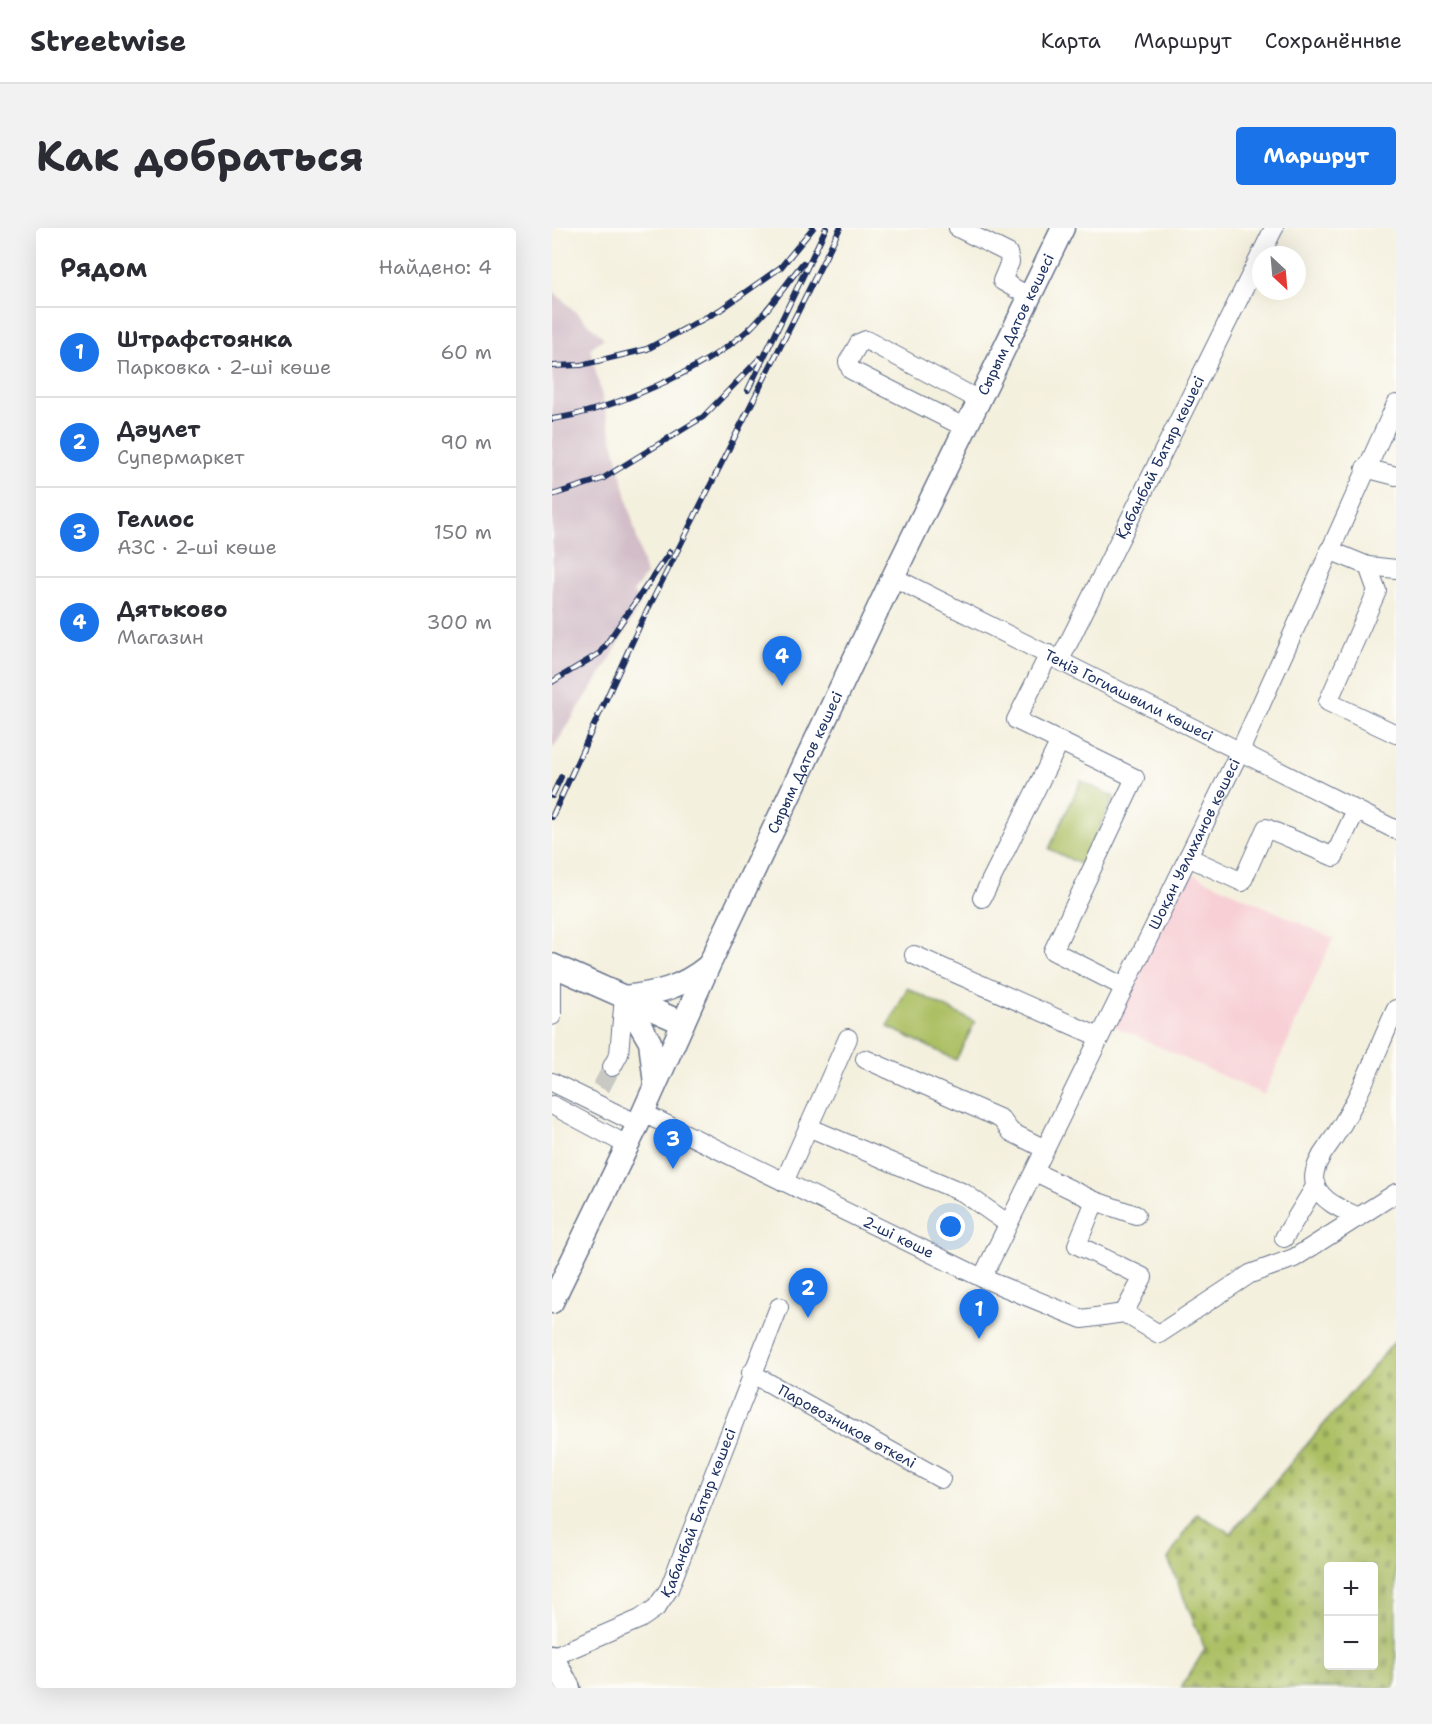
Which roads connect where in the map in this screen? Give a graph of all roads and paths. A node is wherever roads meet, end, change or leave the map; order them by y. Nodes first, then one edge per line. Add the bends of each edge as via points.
1 (958, 228) edge
2 (1063, 228) edge
3 (1274, 228) edge
4 (1030, 297) junction
5 (979, 400) junction
6 (1396, 404) edge
7 (966, 428) junction
8 (1365, 468) junction
9 (1396, 476) edge
10 (1329, 550) junction
11 (1368, 566) junction
12 (1396, 569) edge
13 (893, 577) junction
14 (1054, 657) junction
15 (1396, 734) edge
16 (1060, 741) junction
17 (1240, 751) junction
18 (1356, 810) junction
19 (1396, 830) edge
20 (1188, 857) junction
21 (982, 898) dead end
22 (914, 955) dead end
23 (552, 965) edge
24 (709, 965) junction
25 (1124, 987) junction
26 (624, 997) junction
27 (1396, 1009) edge
28 (552, 1016) edge
29 (683, 1023) junction
30 (1100, 1037) junction
31 (848, 1038) dead end
32 (865, 1059) dead end
33 (612, 1066) tunnel mouth
34 (552, 1082) edge
35 (655, 1086) junction
36 (552, 1105) edge
37 (640, 1119) junction
38 (808, 1127) junction
39 (627, 1145) junction
40 (1045, 1149) junction
41 (1035, 1172) junction
42 (784, 1182) junction
43 (1316, 1185) junction
44 (1396, 1192) edge
45 (1095, 1201) junction
46 (1136, 1215) dead end
47 (1359, 1217) junction
48 (1007, 1224) junction
49 (1284, 1238) dead end
50 (982, 1278) junction
51 (552, 1302) edge
52 (779, 1307) dead end
53 (1124, 1313) junction
54 (751, 1373) junction
55 (941, 1479) dead end
56 (552, 1657) edge
57 (562, 1685) edge

1 - 4 street via 1008,253 1010,262 1002,281
2 - 4 main road, Сырым Датов көшесі
3 - 14 street, Қабанбай Батыр көшесі
4 - 5 main road, Сырым Датов көшесі
5 - 7 main road, Сырым Датов көшесі
5 - 7 street via 866,340 859,343 848,362 850,370
6 - 8 street, Шоқан Уәлиханов көшесі
7 - 13 main road, Сырым Датов көшесі
8 - 9 street
8 - 10 street, Шоқан Уәлиханов көшесі
10 - 11 street
10 - 17 street, Шоқан Уәлиханов көшесі
11 - 12 street
11 - 15 street via 1377,591 1328,702
13 - 14 street, Теңіз Гогиашвили көшесі
13 - 24 main road, Сырым Датов көшесі
14 - 16 street, Қабанбай Батыр көшесі via 1016,720
14 - 17 street, Теңіз Гогиашвили көшесі
16 - 21 street
16 - 25 street via 1135,778 1053,951
17 - 18 street, Теңіз Гогиашвили көшесі
17 - 20 street, Шоқан Уәлиханов көшесі
18 - 19 street, Теңіз Гогиашвили көшесі
18 - 20 street via 1334,857 1266,828 1242,882
20 - 25 street, Шоқан Уәлиханов көшесі
22 - 30 street
23 - 26 main road
23 - 28 street
24 - 26 main road via 675,988
24 - 29 main road, Сырым Датов көшесі
25 - 30 street, Шоқан Уәлиханов көшесі
26 - 29 main road
26 - 33 street via 619,1054
26 - 35 main road via 650,1042
27 - 43 street via 1347,1116 1320,1156 1314,1176
29 - 35 main road, Сырым Датов көшесі
30 - 40 street, Шоқан Уәлиханов көшесі
31 - 38 street
32 - 40 street via 1001,1119 1011,1132
34 - 37 street, 2-ші көше via 598,1095
35 - 37 main road, Сырым Датов көшесі
36 - 39 street
37 - 39 main road, Сырым Датов көшесі
37 - 42 street, 2-ші көше
38 - 42 street
38 - 48 street via 964,1193
39 - 51 main road, Сырым Датов көшесі
40 - 41 street, Шоқан Уәлиханов көшесі
41 - 45 street
41 - 48 street, Шоқан Уәлиханов көшесі
42 - 50 street, 2-ші көше
43 - 47 street via 1332,1204
43 - 49 street
44 - 47 street
45 - 46 street
45 - 53 street via 1077,1245 1143,1277
47 - 53 street via 1294,1258 1250,1274 1159,1334
48 - 50 street, Шоқан Уәлиханов көшесі
50 - 53 street, 2-ші көше via 1082,1319
52 - 54 street, Қабанбай Батыр көшесі
54 - 55 street, Паровозников өткелі
54 - 56 street, Қабанбай Батыр көшесі via 669,1589 656,1608 640,1619
56 - 57 main road

